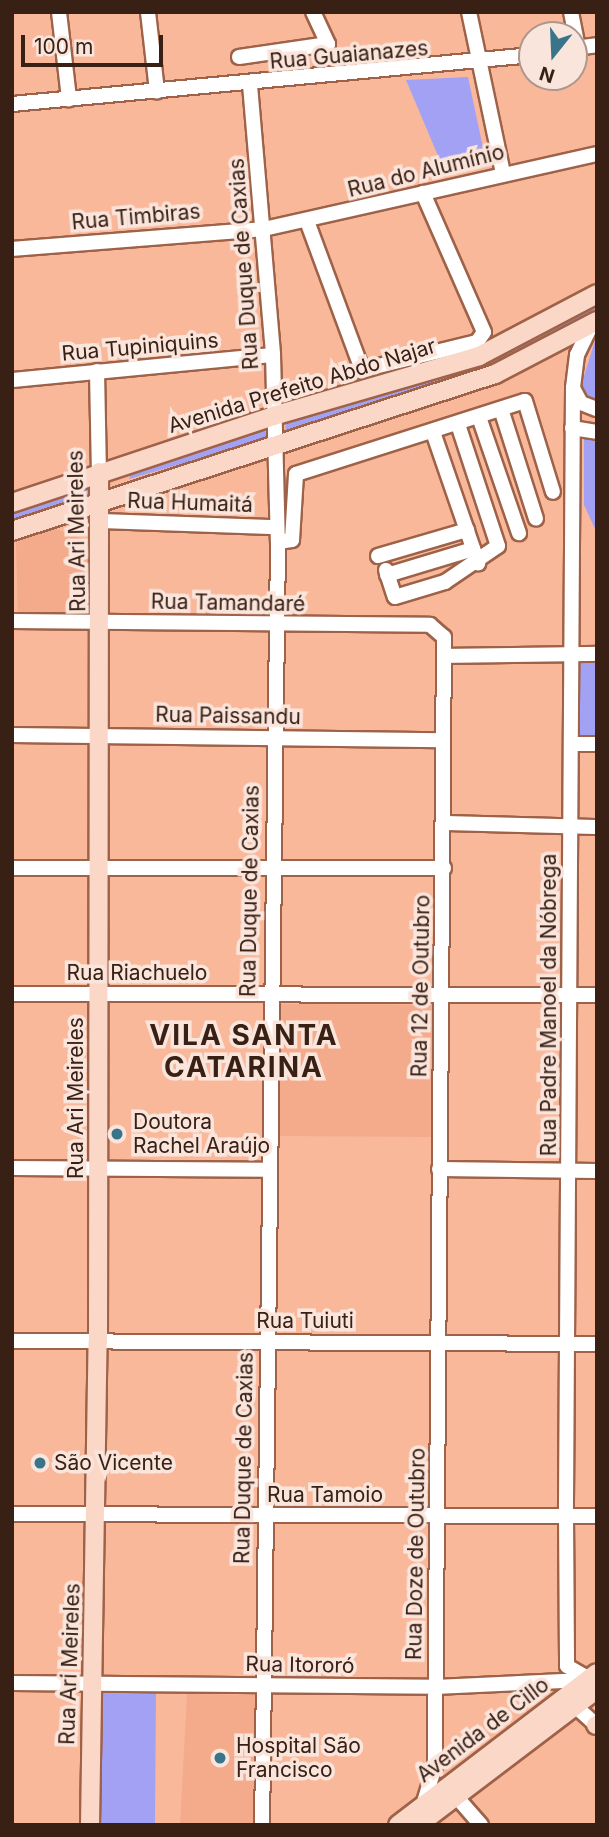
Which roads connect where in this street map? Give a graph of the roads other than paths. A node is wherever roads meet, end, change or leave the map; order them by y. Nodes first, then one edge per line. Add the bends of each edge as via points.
1 (59, 12) edge
2 (148, 12) edge
3 (313, 12) edge
4 (469, 12) edge
5 (239, 57) dead end
6 (518, 57) edge
7 (479, 64) junction
8 (250, 85) junction
9 (157, 91) junction
10 (69, 99) junction
11 (12, 104) edge
12 (597, 154) edge
13 (503, 173) junction
14 (423, 193) junction
15 (307, 220) junction
16 (264, 229) junction
17 (12, 249) edge
18 (597, 294) edge
19 (594, 322) edge
20 (273, 355) junction
21 (97, 371) junction
22 (12, 380) edge
23 (573, 388) junction
24 (501, 409) junction
25 (597, 410) edge
26 (273, 416) junction
27 (478, 417) junction
28 (573, 422) junction
29 (458, 424) junction
30 (433, 432) junction
31 (597, 432) edge
32 (273, 444) junction
33 (120, 466) junction
34 (99, 472) junction
35 (129, 492) junction
36 (553, 492) dead end
37 (39, 494) junction
38 (12, 496) edge
39 (101, 502) junction
40 (12, 503) edge
41 (50, 519) junction
42 (536, 519) dead end
43 (102, 521) junction
44 (467, 530) junction
45 (12, 531) edge
46 (519, 533) dead end
47 (277, 535) junction
48 (473, 549) junction
49 (378, 556) dead end
50 (478, 563) junction
51 (12, 621) edge
52 (102, 622) junction
53 (275, 624) junction
54 (441, 632) joint
55 (597, 654) edge
56 (573, 655) junction
57 (447, 656) junction
58 (12, 735) edge
59 (101, 736) junction
60 (273, 738) junction
61 (442, 740) junction
62 (574, 744) junction
63 (597, 744) edge
64 (444, 823) junction
65 (571, 827) junction
66 (597, 827) edge
67 (12, 868) edge
68 (99, 868) junction
69 (271, 868) junction
70 (444, 868) junction
71 (12, 994) edge
72 (441, 994) junction
73 (99, 995) junction
74 (269, 995) junction
75 (570, 995) junction
76 (597, 995) edge
77 (12, 1168) edge
78 (99, 1168) junction
79 (439, 1169) junction
80 (268, 1170) junction
81 (569, 1171) junction
82 (597, 1171) edge
83 (12, 1341) edge
84 (98, 1342) junction
85 (266, 1342) junction
86 (440, 1343) junction
87 (568, 1344) junction
88 (597, 1344) edge
89 (12, 1514) edge
90 (97, 1514) junction
91 (263, 1516) junction
92 (438, 1516) junction
93 (566, 1516) junction
94 (597, 1516) edge
95 (594, 1681) edge
96 (12, 1683) edge
97 (93, 1684) junction
98 (265, 1686) junction
99 (435, 1688) junction
100 (574, 1705) junction
101 (596, 1725) edge
102 (435, 1766) junction
103 (457, 1787) junction
104 (424, 1803) junction
105 (90, 1825) edge
106 (262, 1825) edge
107 (398, 1825) edge
108 (418, 1825) edge
109 (481, 1825) edge

1 - 10 street
2 - 9 street
3 - 5 street via 328,44
4 - 7 street
6 - 7 street, Rua Guaianazes
7 - 8 street, Rua Guaianazes
7 - 13 street
8 - 9 street, Rua Guaianazes
8 - 16 street, Rua Duque de Caxias
9 - 10 street, Rua Guaianazes
10 - 11 street, Rua Guaianazes
12 - 13 street, Rua do Alumínio
13 - 14 street, Rua do Alumínio
14 - 15 street, Rua do Alumínio
14 - 15 street via 484,332 477,342 362,370
15 - 16 street, Rua do Alumínio
16 - 17 street, Rua Timbiras
16 - 20 street, Rua Duque de Caxias
18 - 26 main road, Avenida Prefeito Abdo Najar via 479,356
19 - 23 street, Rua Padre Manoel da Nóbrega via 577,355
19 - 32 main road via 495,374
20 - 21 street, Rua Tupiniquins
20 - 26 street, Rua Duque de Caxias
21 - 22 street, Rua Tupiniquins
21 - 34 street, Rua Ari Meireles
23 - 25 street via 581,402
23 - 28 street, Rua Padre Manoel da Nóbrega
24 - 27 street
24 - 36 street via 525,401
24 - 42 street
25 - 28 street
26 - 32 street, Rua Duque de Caxias
26 - 33 main road, Avenida Prefeito Abdo Najar
27 - 29 street
27 - 46 street
28 - 31 street
28 - 56 street, Rua Padre Manoel da Nóbrega
29 - 30 street
29 - 50 street via 498,546
30 - 44 street
30 - 47 street via 296,474 292,540
32 - 35 main road
32 - 47 street, Rua Duque de Caxias
33 - 34 main road, Avenida Prefeito Abdo Najar
33 - 35 main road via 116,478
34 - 37 main road, Avenida Prefeito Abdo Najar
34 - 39 main road, Rua Ari Meireles
35 - 39 main road
37 - 38 street
37 - 40 main road, Avenida Prefeito Abdo Najar
39 - 41 main road
39 - 43 main road, Rua Ari Meireles
41 - 43 main road
41 - 45 main road
43 - 47 street, Rua Humaitá
43 - 52 main road, Rua Ari Meireles
44 - 48 street
44 - 49 street
47 - 53 street, Rua Duque de Caxias
48 - 50 street
48 - 50 street via 387,573 396,597
51 - 52 street, Rua Tamandaré
52 - 53 street, Rua Tamandaré
52 - 59 main road, Rua Ari Meireles
53 - 54 street, Rua Tamandaré via 430,625
53 - 60 street, Rua Duque de Caxias
54 - 57 street, Rua 12 de Outubro
55 - 56 street
56 - 57 street
56 - 62 street, Rua Padre Manoel da Nóbrega
57 - 61 street, Rua 12 de Outubro
58 - 59 street, Rua Paissandu
59 - 60 street, Rua Paissandu
59 - 68 main road, Rua Ari Meireles
60 - 61 street, Rua Paissandu
60 - 69 street, Rua Duque de Caxias
61 - 64 street, Rua 12 de Outubro
62 - 63 street
62 - 65 street, Rua Padre Manoel da Nóbrega
64 - 65 street
64 - 70 street, Rua 12 de Outubro
65 - 66 street
65 - 75 street, Rua Padre Manoel da Nóbrega
67 - 68 street
68 - 69 street
68 - 73 main road, Rua Ari Meireles
69 - 70 street
69 - 74 street, Rua Duque de Caxias
70 - 72 street, Rua 12 de Outubro
71 - 73 street, Rua Riachuelo
72 - 74 street, Rua Riachuelo
72 - 75 street, Rua Riachuelo
72 - 79 street, Rua 12 de Outubro
73 - 74 street, Rua Riachuelo
73 - 78 main road, Rua Ari Meireles
74 - 80 street, Rua Duque de Caxias
75 - 76 street, Rua Riachuelo
75 - 81 street, Rua Padre Manoel da Nóbrega
77 - 78 street
78 - 80 street
78 - 84 main road, Rua Ari Meireles
79 - 81 street
79 - 86 street, Rua 12 de Outubro
80 - 85 street, Rua Duque de Caxias
81 - 82 street
81 - 87 street, Rua Padre Manoel da Nóbrega
83 - 84 street, Rua Tuiuti
84 - 85 street, Rua Tuiuti
84 - 90 main road, Rua Ari Meireles
85 - 86 street, Rua Tuiuti
85 - 91 street, Rua Duque de Caxias
86 - 87 street, Rua Tuiuti
86 - 92 street, Rua Doze de Outubro
87 - 88 street, Rua Tuiuti
87 - 93 street, Rua Padre Manoel da Nóbrega
89 - 90 street, Rua Tamoio
90 - 91 street, Rua Tamoio
90 - 97 main road, Rua Ari Meireles
91 - 92 street, Rua Tamoio
91 - 98 street, Rua Duque de Caxias
92 - 93 street, Rua Tamoio
92 - 99 street, Rua Doze de Outubro
93 - 94 street, Rua Tamoio
93 - 95 street, Rua Padre Manoel da Nóbrega via 566,1666
95 - 99 street, Rua Itororó
95 - 100 main road, Avenida de Cillo
95 - 103 main road, Avenida de Cillo
96 - 97 street, Rua Itororó
97 - 98 street, Rua Itororó
97 - 105 main road, Rua Ari Meireles
98 - 99 street, Rua Itororó
98 - 106 street, Rua Duque de Caxias
99 - 102 street, Rua Doze de Outubro
100 - 101 street
100 - 103 main road, Avenida de Cillo
102 - 103 street
102 - 104 street, Rua Doze de Outubro
103 - 104 main road, Avenida de Cillo
103 - 108 main road, Avenida de Cillo
103 - 109 street
104 - 107 main road, Avenida de Cillo

